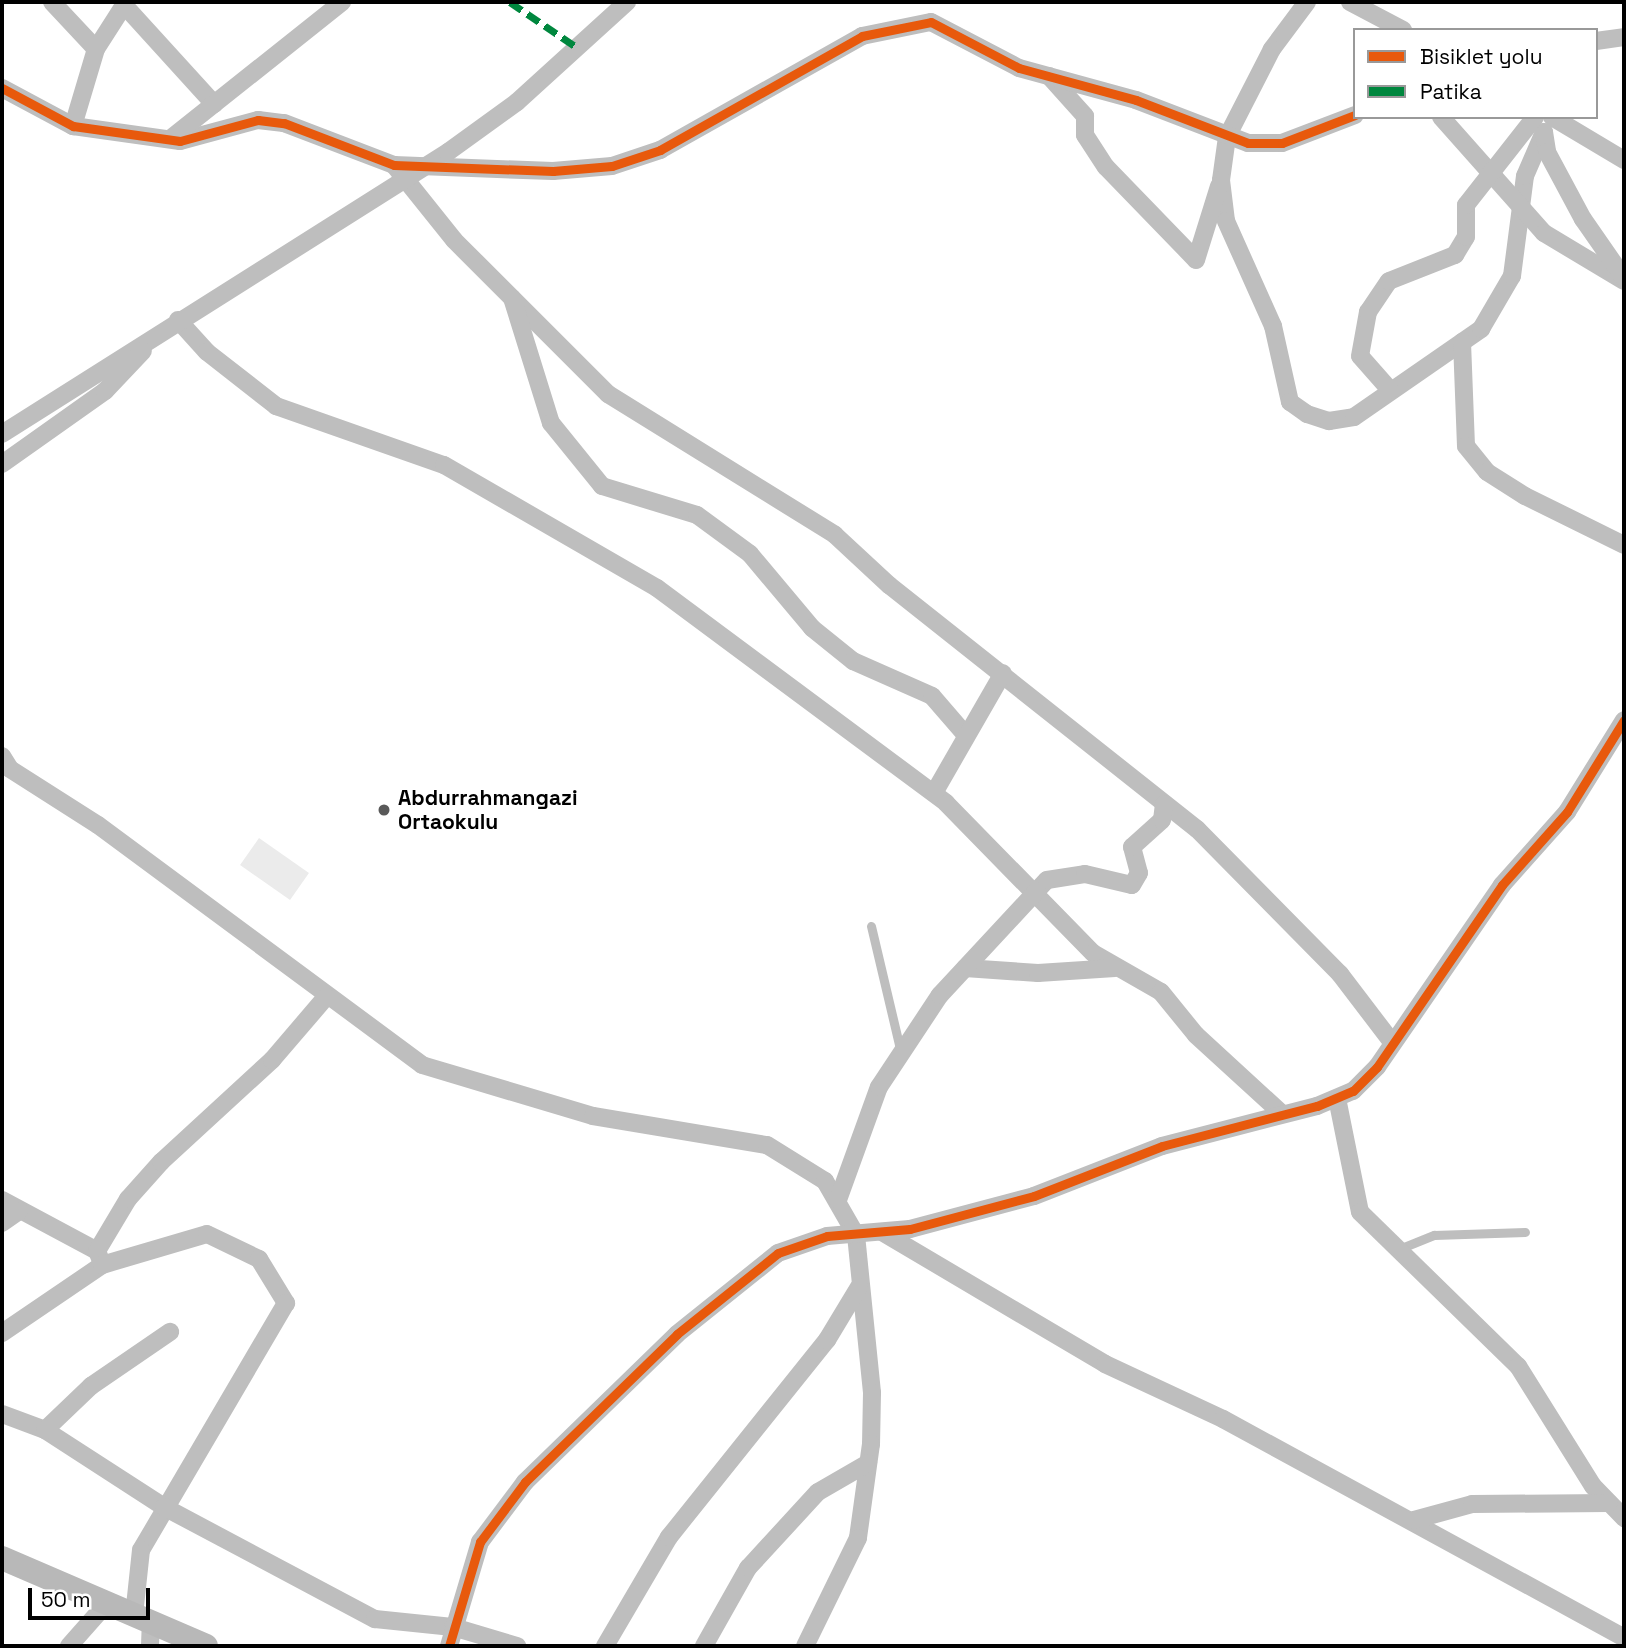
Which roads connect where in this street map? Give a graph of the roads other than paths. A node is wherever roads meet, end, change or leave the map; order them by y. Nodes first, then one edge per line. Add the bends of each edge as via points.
1 (52, 2) edge
2 (342, 2) edge
3 (627, 2) edge
4 (1307, 2) edge
5 (1350, 2) edge
6 (125, 3) edge
7 (1399, 28) edge
8 (1624, 37) edge
9 (1598, 41) edge
10 (96, 49) junction
11 (1049, 76) junction
12 (2, 88) edge
13 (214, 104) junction
14 (1353, 116) edge
15 (1443, 119) edge
16 (1543, 121) edge
17 (73, 126) junction
18 (1227, 137) junction
19 (170, 139) junction
20 (1624, 160) edge
21 (424, 166) junction
22 (400, 172) junction
23 (1491, 173) junction
24 (1221, 180) junction
25 (1522, 209) junction
26 (1624, 280) edge
27 (511, 295) junction
28 (172, 324) junction
29 (1462, 342) junction
30 (1390, 390) junction
31 (2, 434) edge
32 (2, 464) edge
33 (1624, 545) edge
34 (1003, 673) junction
35 (1624, 720) edge
36 (964, 733) junction
37 (5, 765) edge
38 (934, 793) junction
39 (1164, 804) junction
40 (1038, 890) junction
41 (871, 926) dead end
42 (965, 968) junction
43 (1115, 968) junction
44 (326, 997) junction
45 (1391, 1041) junction
46 (900, 1049) junction
47 (1337, 1098) junction
48 (1281, 1113) junction
49 (2, 1200) edge
50 (838, 1200) junction
51 (19, 1211) junction
52 (2, 1223) edge
53 (1525, 1231) dead end
54 (882, 1232) junction
55 (856, 1235) junction
56 (1399, 1249) junction
57 (100, 1258) junction
58 (859, 1286) junction
59 (170, 1332) dead end
60 (2, 1334) edge
61 (2, 1414) edge
62 (45, 1430) junction
63 (868, 1463) junction
64 (1609, 1503) junction
65 (164, 1507) junction
66 (1624, 1518) edge
67 (1414, 1520) junction
68 (2, 1558) edge
69 (107, 1603) junction
70 (453, 1627) junction
71 (145, 1628) edge
72 (1624, 1638) edge
73 (69, 1646) edge
74 (206, 1646) edge
75 (449, 1646) edge
76 (517, 1646) edge
77 (604, 1646) edge
78 (704, 1646) edge
79 (806, 1646) edge

1 - 10 street
2 - 13 street
3 - 21 street via 517,102
4 - 18 street via 1272,48
5 - 7 street
6 - 10 street
6 - 13 street
8 - 9 street
10 - 17 street
11 - 18 street via 1136,100
11 - 21 street via 1019,68 931,22 901,23 862,36 660,150 612,166 553,171
11 - 24 street via 1085,116 1085,135 1106,167 1196,260
12 - 17 street
13 - 19 street
14 - 18 street via 1282,143
15 - 23 street
16 - 20 street
16 - 23 street
16 - 25 street via 1525,176
16 - 26 street via 1547,152 1583,219
17 - 19 street
18 - 24 street
19 - 22 street via 258,120 284,123
21 - 22 street
22 - 27 street via 454,240
22 - 28 street
23 - 25 street
23 - 30 street via 1465,205 1466,237 1455,255 1389,281 1368,312 1360,356
24 - 30 street via 1226,221 1273,326 1290,402 1329,421 1354,417
25 - 26 street via 1544,233
25 - 29 street via 1512,276 1481,329
27 - 34 street via 608,394 835,535 888,585
27 - 36 street via 551,423 602,486 696,515 750,554 812,628 853,661 932,696
28 - 31 street
28 - 32 street via 105,391
28 - 38 street via 276,406 444,465 657,588
29 - 30 street
29 - 33 street via 1466,446 1487,472 1525,496
34 - 36 street
34 - 39 street
35 - 45 street via 1567,813 1502,885
36 - 38 street
37 - 44 street via 98,825
38 - 40 street
39 - 40 street via 1162,820 1132,847 1139,873 1132,886 1068,874
39 - 45 street via 1197,829 1340,974
40 - 42 street
40 - 43 street via 1093,953
41 - 46 lane
42 - 43 street via 1038,973
42 - 46 street
43 - 48 street via 1161,992 1196,1035
44 - 50 street via 440,1073 593,1116 767,1145 813,1169
44 - 57 street via 272,1060 161,1162 128,1199
45 - 47 street via 1377,1067
46 - 50 street via 866,1116
47 - 48 street
47 - 56 street via 1356,1203
48 - 54 street via 1162,1146 1034,1196
49 - 51 street
50 - 55 street
51 - 52 street
51 - 57 street
53 - 56 lane via 1434,1236
54 - 55 street
54 - 67 street via 1105,1364
55 - 58 street
55 - 70 street via 827,1236 778,1253 677,1334 534,1474 480,1542
56 - 64 street via 1518,1366
57 - 60 street
57 - 65 street via 207,1234 260,1259 286,1303
58 - 63 street via 872,1393
58 - 77 street via 827,1340 669,1537
59 - 62 street via 91,1386
61 - 62 street
62 - 65 street
63 - 78 street via 818,1492 748,1569
63 - 79 street via 858,1538
64 - 66 street
64 - 67 street via 1472,1504
65 - 70 street via 375,1619
65 - 71 street via 141,1550
67 - 72 street
68 - 69 street
69 - 71 street
69 - 73 street
70 - 75 street
70 - 76 street
71 - 74 street

